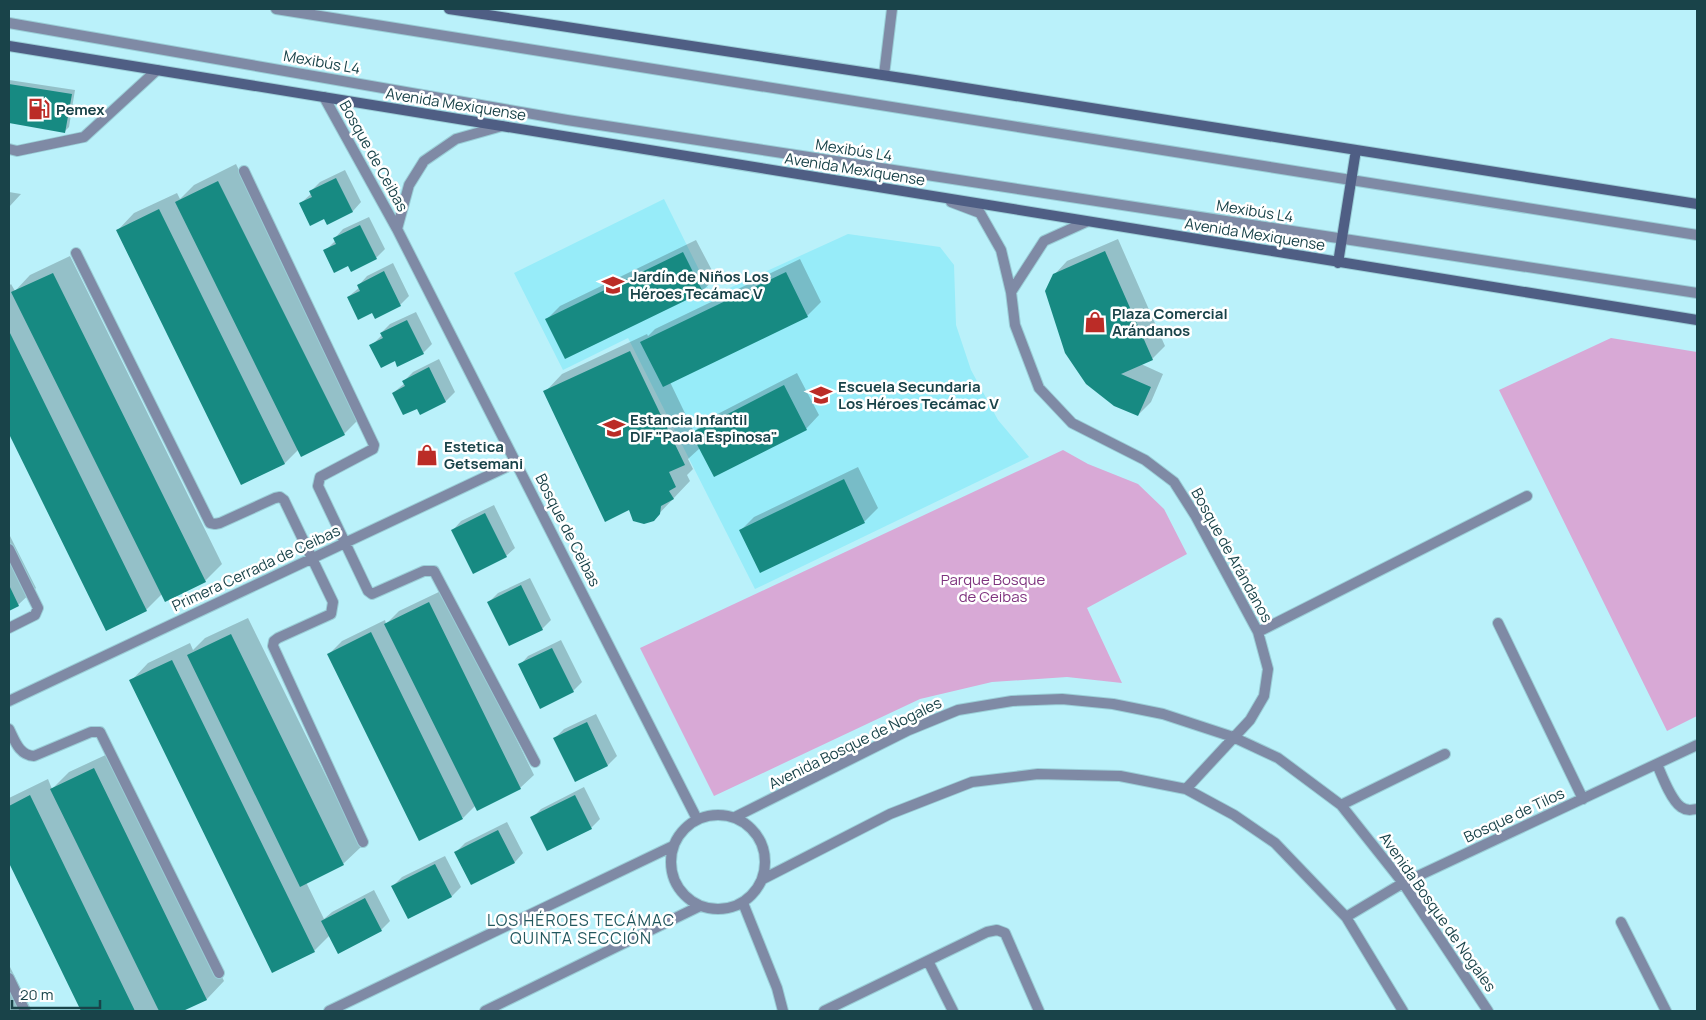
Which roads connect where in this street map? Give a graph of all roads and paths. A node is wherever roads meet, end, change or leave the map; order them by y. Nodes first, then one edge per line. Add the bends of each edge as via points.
1 (276, 9) edge
2 (449, 9) edge
3 (892, 9) edge
4 (9, 23) edge
5 (9, 46) edge
6 (157, 70) junction
7 (884, 76) junction
8 (324, 97) junction
9 (502, 126) junction
10 (9, 149) edge
11 (1356, 150) junction
12 (244, 171) dead end
13 (1351, 180) junction
14 (944, 198) junction
15 (1697, 204) edge
16 (1086, 222) junction
17 (397, 229) junction
18 (1697, 235) edge
19 (1342, 239) junction
20 (76, 253) dead end
21 (1338, 263) junction
22 (1011, 292) junction
23 (1697, 293) edge
24 (1697, 320) edge
25 (517, 462) junction
26 (1527, 496) dead end
27 (344, 543) junction
28 (9, 549) edge
29 (312, 558) junction
30 (1498, 623) dead end
31 (9, 628) edge
32 (1258, 632) junction
33 (9, 701) edge
34 (9, 729) edge
35 (1233, 737) junction
36 (1697, 745) edge
37 (1445, 754) dead end
38 (534, 762) dead end
39 (1657, 764) junction
40 (1186, 789) junction
41 (1583, 799) junction
42 (1341, 805) junction
43 (1697, 809) edge
44 (735, 818) junction
45 (698, 819) junction
46 (363, 842) dead end
47 (673, 846) junction
48 (763, 879) junction
49 (1403, 883) junction
50 (743, 903) junction
51 (700, 906) junction
52 (1346, 917) junction
53 (1621, 922) dead end
54 (928, 961) junction
55 (219, 973) dead end
56 (9, 978) edge
57 (25, 1011) edge
58 (329, 1011) edge
59 (485, 1011) edge
60 (783, 1011) edge
61 (824, 1011) edge
62 (953, 1011) edge
63 (1039, 1011) edge
64 (1403, 1011) edge
65 (1488, 1011) edge
66 (1666, 1011) edge

1 - 13 street
2 - 7 main road
3 - 7 street
4 - 19 street, Mexibús L4 via 567,120
5 - 6 main road, Avenida Mexiquense
6 - 8 main road, Avenida Mexiquense
6 - 10 street via 84,136
7 - 11 main road
8 - 9 main road, Avenida Mexiquense
8 - 17 street, Bosque de Ceibas
9 - 14 main road, Avenida Mexiquense
9 - 17 street, Bosque de Ceibas via 456,139 424,161 409,185
11 - 13 main road
11 - 15 main road
12 - 27 street via 374,444 373,449 320,476 318,481
13 - 18 street
13 - 19 main road
14 - 16 main road, Avenida Mexiquense
14 - 22 street, Bosque de Arándanos via 980,212 1001,250
16 - 21 main road, Avenida Mexiquense
16 - 22 street via 1044,241
17 - 25 street, Bosque de Ceibas
19 - 21 main road
19 - 23 street, Mexibús L4
20 - 29 street via 210,522 220,524 280,497
21 - 24 main road, Avenida Mexiquense
22 - 32 street, Bosque de Arándanos via 1015,325 1039,388 1072,423 1145,460 1174,482
25 - 27 street, Primera Cerrada de Ceibas
25 - 45 street, Bosque de Ceibas
26 - 32 street
27 - 29 street, Primera Cerrada de Ceibas
27 - 38 street via 372,594 424,572 434,572
28 - 31 street via 38,608 35,615
29 - 33 street, Primera Cerrada de Ceibas
29 - 46 street via 333,602 331,614 278,638 273,646
30 - 41 street
32 - 35 street, Bosque de Arándanos via 1268,669 1264,696 1250,720
34 - 55 street via 27,756 91,732 100,732
35 - 40 street, Bosque de Arándanos
35 - 42 street, Avenida Bosque de Nogales via 1278,758
35 - 44 street, Avenida Bosque de Nogales via 1163,714 1113,704 1062,699 1012,701 967,708 909,730
36 - 39 street, Bosque de Tilos
37 - 42 street
39 - 41 street, Bosque de Tilos
39 - 43 street via 1680,806
40 - 48 street via 1120,776 1038,774 972,782 890,814
40 - 52 street via 1234,815 1275,843
41 - 49 street, Bosque de Tilos
42 - 49 street, Avenida Bosque de Nogales
44 - 45 street via 716,814
44 - 48 street via 751,827 762,842 766,861
45 - 47 street via 682,830
47 - 51 street via 671,870 680,892
47 - 58 street
48 - 50 street via 755,893
49 - 52 street, Bosque de Tilos
49 - 65 street, Avenida Bosque de Nogales
50 - 51 street via 722,910
50 - 60 street
51 - 59 street
52 - 64 street
53 - 66 street
54 - 61 street
54 - 62 street
54 - 63 street via 987,932 997,930 1005,933
56 - 57 street

